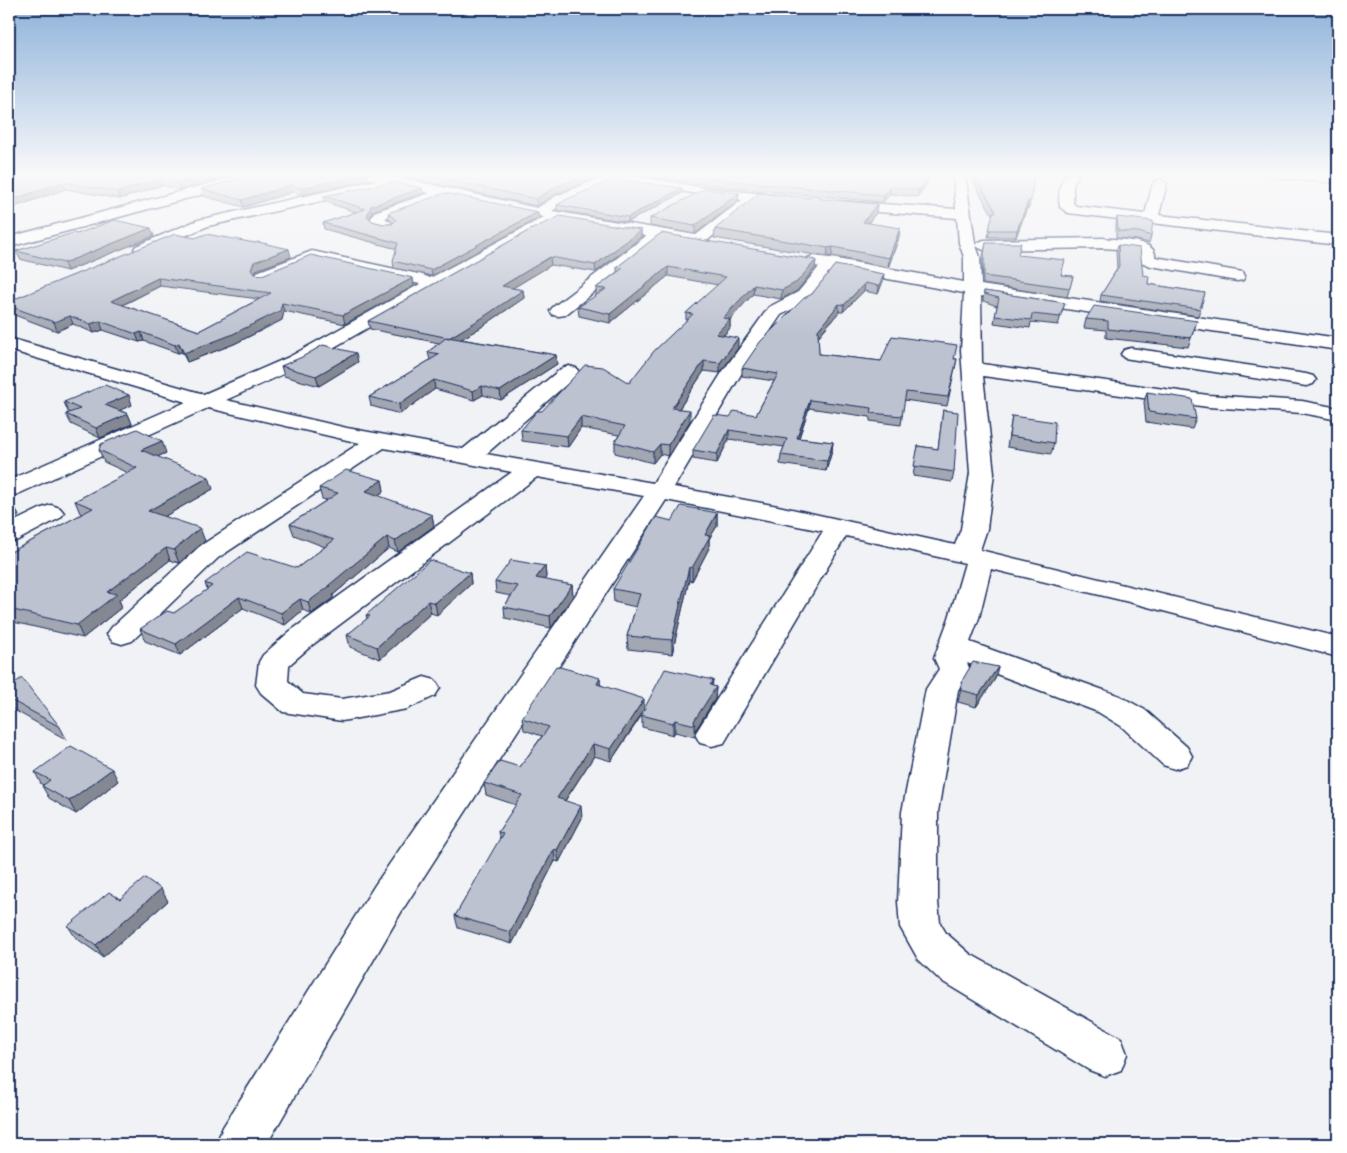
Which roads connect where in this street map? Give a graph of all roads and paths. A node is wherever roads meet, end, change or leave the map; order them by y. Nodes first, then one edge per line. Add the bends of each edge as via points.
1 (62, 228) edge
2 (192, 228) edge
3 (531, 228) edge
4 (630, 228) edge
5 (715, 228) edge
6 (966, 228) edge
7 (1229, 228) edge
8 (659, 233) junction
9 (699, 240) junction
10 (1338, 240) edge
11 (9, 242) edge
12 (967, 243) junction
13 (718, 244) edge
14 (132, 253) edge
15 (803, 259) edge
16 (830, 263) junction
17 (263, 276) edge
18 (1237, 276) dead end
19 (434, 283) junction
20 (974, 290) junction
21 (559, 311) dead end
22 (9, 344) edge
23 (1338, 344) edge
24 (1131, 354) dead end
25 (1308, 360) junction
26 (973, 369) junction
27 (569, 372) dead end
28 (207, 402) junction
29 (1302, 407) junction
30 (1338, 414) edge
31 (381, 440) junction
32 (467, 458) junction
33 (532, 470) junction
34 (9, 489) edge
35 (659, 492) junction
36 (51, 513) dead end
37 (839, 527) junction
38 (9, 534) edge
39 (972, 556) junction
40 (122, 634) dead end
41 (953, 647) junction
42 (1338, 647) edge
43 (424, 688) dead end
44 (712, 734) dead end
45 (1175, 756) dead end
46 (1105, 1054) dead end
47 (240, 1144) edge

1 - 11 street
2 - 14 street
3 - 19 street
4 - 8 street
5 - 9 street
6 - 12 street
7 - 10 street
8 - 9 street
8 - 21 street
9 - 13 street
12 - 18 street via 993,246 1103,243 1135,246 1148,251 1147,259 1152,262
12 - 20 street via 972,258
15 - 16 street
16 - 20 street
16 - 35 street via 804,296 775,311 733,371
17 - 19 street via 312,256
19 - 28 street via 322,348
20 - 25 street
20 - 26 street via 970,331
22 - 28 street
23 - 25 street
24 - 25 street
25 - 29 street
26 - 29 street via 1208,401
26 - 39 street via 982,473
27 - 32 street
28 - 31 street
28 - 34 street
29 - 30 street
31 - 32 street
31 - 40 street via 209,552
32 - 33 street
33 - 35 street
33 - 43 street via 300,639 274,662 272,685 294,704 342,710 396,701
35 - 37 street
35 - 47 street via 389,897
36 - 38 street
37 - 39 street
37 - 44 street
39 - 41 street via 964,618
39 - 42 street
41 - 45 street via 1109,704 1133,718
41 - 46 street via 949,658 955,670 942,689 920,812 920,928 932,946 955,967

